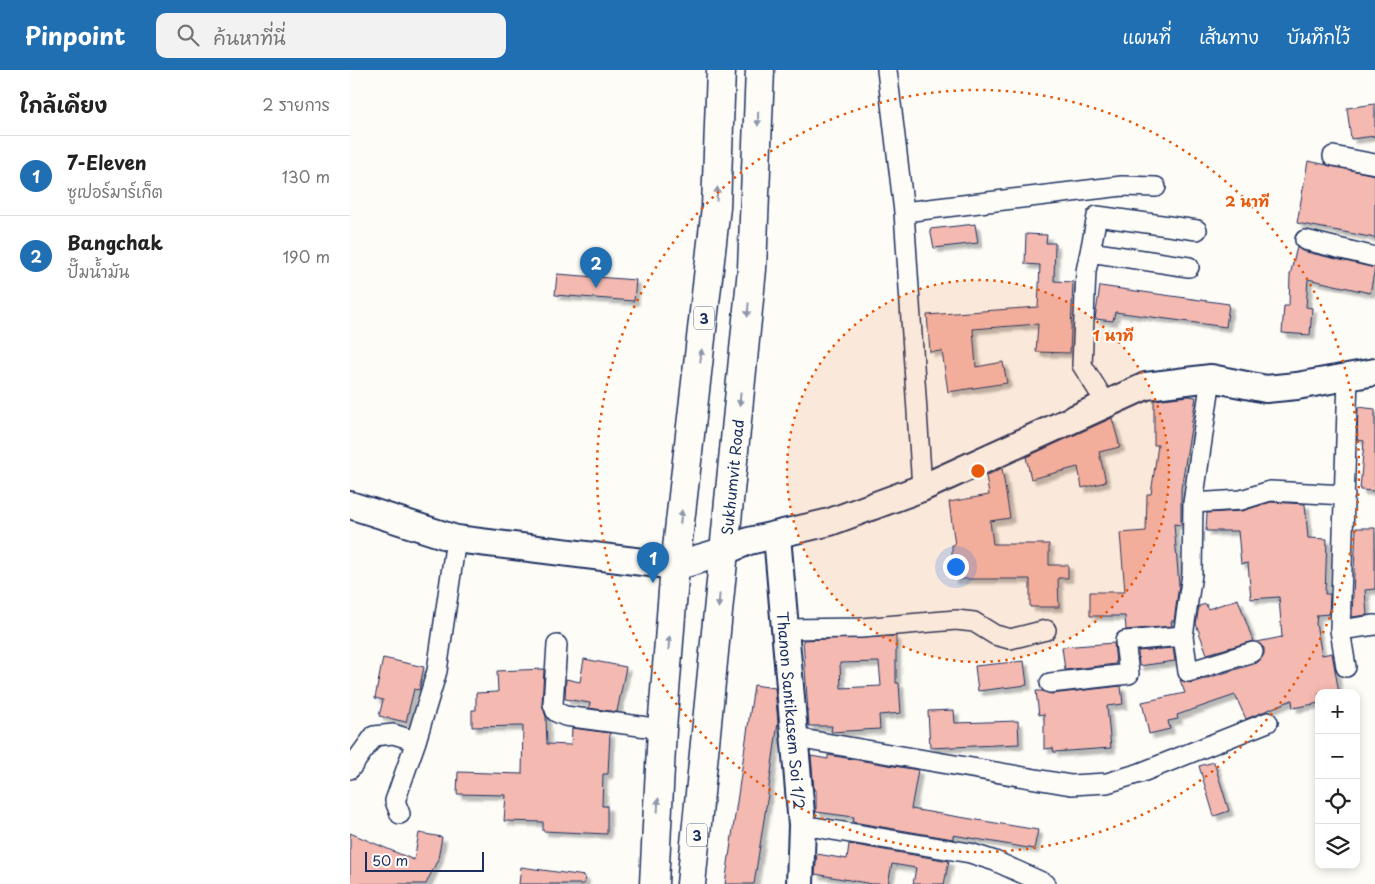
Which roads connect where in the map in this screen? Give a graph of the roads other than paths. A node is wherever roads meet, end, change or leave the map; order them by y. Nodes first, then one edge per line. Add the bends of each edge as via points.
1 (721, 70) edge
2 (760, 70) edge
3 (887, 70) edge
4 (1333, 156) dead end
5 (1375, 164) edge
6 (1156, 187) dead end
7 (904, 212) junction
8 (1197, 230) dead end
9 (1305, 240) dead end
10 (1090, 252) junction
11 (1375, 257) edge
12 (1190, 267) dead end
13 (1375, 372) edge
14 (1348, 377) junction
15 (1211, 378) junction
16 (1106, 403) junction
17 (922, 488) junction
18 (1345, 495) junction
19 (1193, 503) junction
20 (350, 505) edge
21 (777, 536) junction
22 (456, 540) junction
23 (723, 552) junction
24 (676, 566) junction
25 (1375, 625) edge
26 (785, 629) junction
27 (1046, 630) dead end
28 (1340, 630) junction
29 (1183, 636) junction
30 (556, 645) dead end
31 (1253, 652) dead end
32 (1346, 667) dead end
33 (1050, 683) dead end
34 (1268, 722) dead end
35 (662, 729) junction
36 (796, 738) junction
37 (416, 741) junction
38 (350, 769) edge
39 (400, 814) dead end
40 (802, 825) junction
41 (654, 884) edge
42 (691, 884) edge
43 (800, 884) edge
44 (1046, 884) edge

24 -> 1 main road, 3 via 716,207
2 -> 23 main road, Sukhumvit Road / 3 via 752,269
3 - 7 street
4 - 5 street
6 - 7 street via 1122,186
7 - 17 street
8 - 10 street via 1097,216
9 - 11 street
10 - 12 street
10 - 16 street via 1086,271 1082,365
13 - 14 street
14 - 15 street via 1266,389
14 - 18 street
15 - 16 street via 1146,386
15 - 19 street
16 - 17 street
17 - 21 street via 830,522
18 - 19 street via 1270,491 1241,500
18 - 28 street
19 - 29 street via 1192,574
20 - 22 street
21 - 23 street via 749,541
21 - 26 street, Thanon Santikasem Soi 1/2
22 - 24 street
22 - 37 street via 437,671
23 - 24 main road
23 -> 42 main road, Sukhumvit Road / 3 via 703,787
35 -> 24 main road, 3
25 - 28 street
26 - 27 street via 861,628 956,620 974,622 995,635 1010,639
26 - 36 street, Thanon Santikasem Soi 1/2
28 - 32 street
29 - 31 street via 1188,672
29 - 33 street via 1124,641 1129,674
30 - 35 street via 553,704 556,712 565,716
34 - 36 street via 1140,773 1107,782 1072,785
41 -> 35 main road, 3
36 - 40 street, Thanon Santikasem Soi 1/2
37 - 38 street via 393,734 374,736
37 - 39 street via 395,801
40 - 43 street, Thanon Santikasem Soi 1/2
40 - 44 street via 970,853

